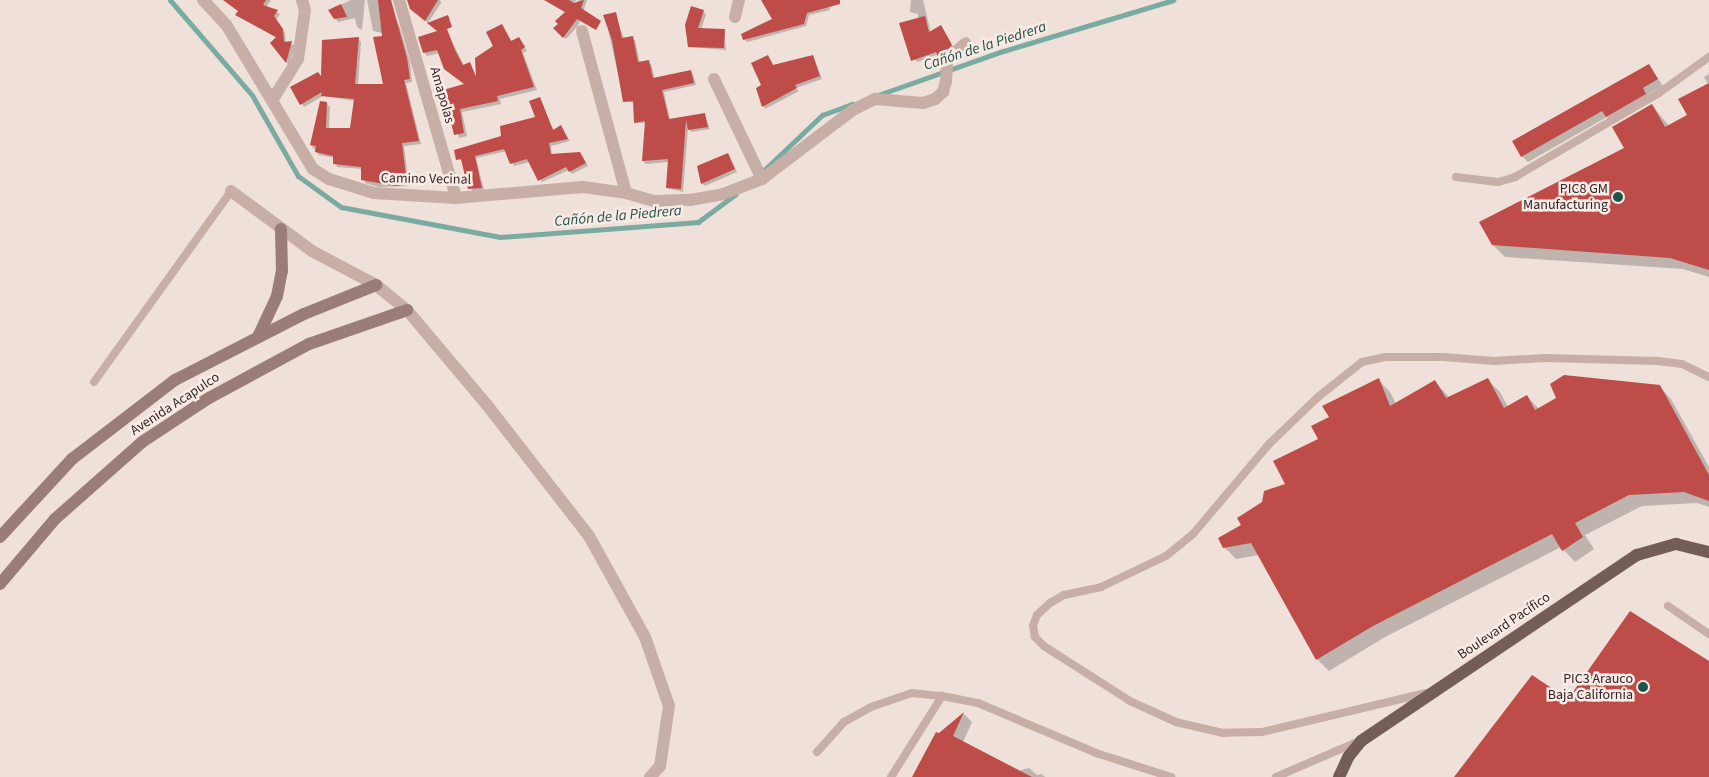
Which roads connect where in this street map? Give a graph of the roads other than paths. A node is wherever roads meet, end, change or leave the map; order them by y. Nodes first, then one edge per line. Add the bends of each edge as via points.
1 (203, 0) edge
2 (302, 0) edge
3 (399, 0) edge
4 (739, 0) edge
5 (734, 17) dead end
6 (582, 32) dead end
7 (966, 43) dead end
8 (1709, 57) edge
9 (714, 78) dead end
10 (273, 99) junction
11 (1456, 177) dead end
12 (762, 179) junction
13 (231, 191) joint
14 (626, 193) junction
15 (456, 198) junction
16 (281, 229) junction
17 (376, 285) junction
18 (408, 310) junction
19 (258, 337) junction
20 (1709, 377) edge
21 (94, 382) dead end
22 (0, 537) edge
23 (1709, 552) edge
24 (0, 584) edge
25 (1668, 606) dead end
26 (1709, 634) edge
27 (1433, 692) junction
28 (942, 696) junction
29 (1361, 741) junction
30 (816, 752) dead end
31 (650, 777) edge
32 (891, 777) edge
33 (1171, 777) edge
34 (1276, 777) edge
35 (1339, 777) edge

1 - 10 street, Camino Vecinal via 227,26
2 - 10 street via 305,10 298,59
3 - 15 street, Amapolas
4 - 5 street
6 - 14 street
7 - 12 street, Camino Vecinal via 947,60 943,92 935,99 923,103 875,99 853,110
8 - 11 lane via 1658,93 1516,177 1498,182
9 - 12 street
10 - 15 street, Camino Vecinal via 313,169 329,179 374,193
12 - 14 street, Camino Vecinal via 722,194 690,200 654,201
13 - 16 street
13 - 21 lane
14 - 15 street, Camino Vecinal via 583,187
16 - 17 street via 312,251
16 - 19 main road via 282,271 277,296
17 - 18 street
17 - 19 main road, Avenida Acapulco
18 - 24 main road, Avenida Acapulco via 309,344 209,398 150,437 55,519
18 - 31 street via 589,536 645,637 669,706 660,766
19 - 22 main road, Avenida Acapulco via 175,380 72,459
20 - 27 lane via 1682,364 1658,362 1545,358 1494,361 1443,357 1384,357 1362,362 1318,397 1268,444 1193,534 1166,556 1101,587 1064,595 1037,615 1033,626 1035,637 1044,646 1130,701 1176,722 1223,733 1262,732
23 - 27 main road, Boulevard Pacífico via 1676,544 1637,555
25 - 26 lane
27 - 29 main road, Boulevard Pacífico
28 - 30 lane via 912,693 871,707 844,722
28 - 32 lane
28 - 33 lane via 978,703 1099,754
29 - 34 lane
29 - 35 main road, Boulevard Pacífico via 1348,756

